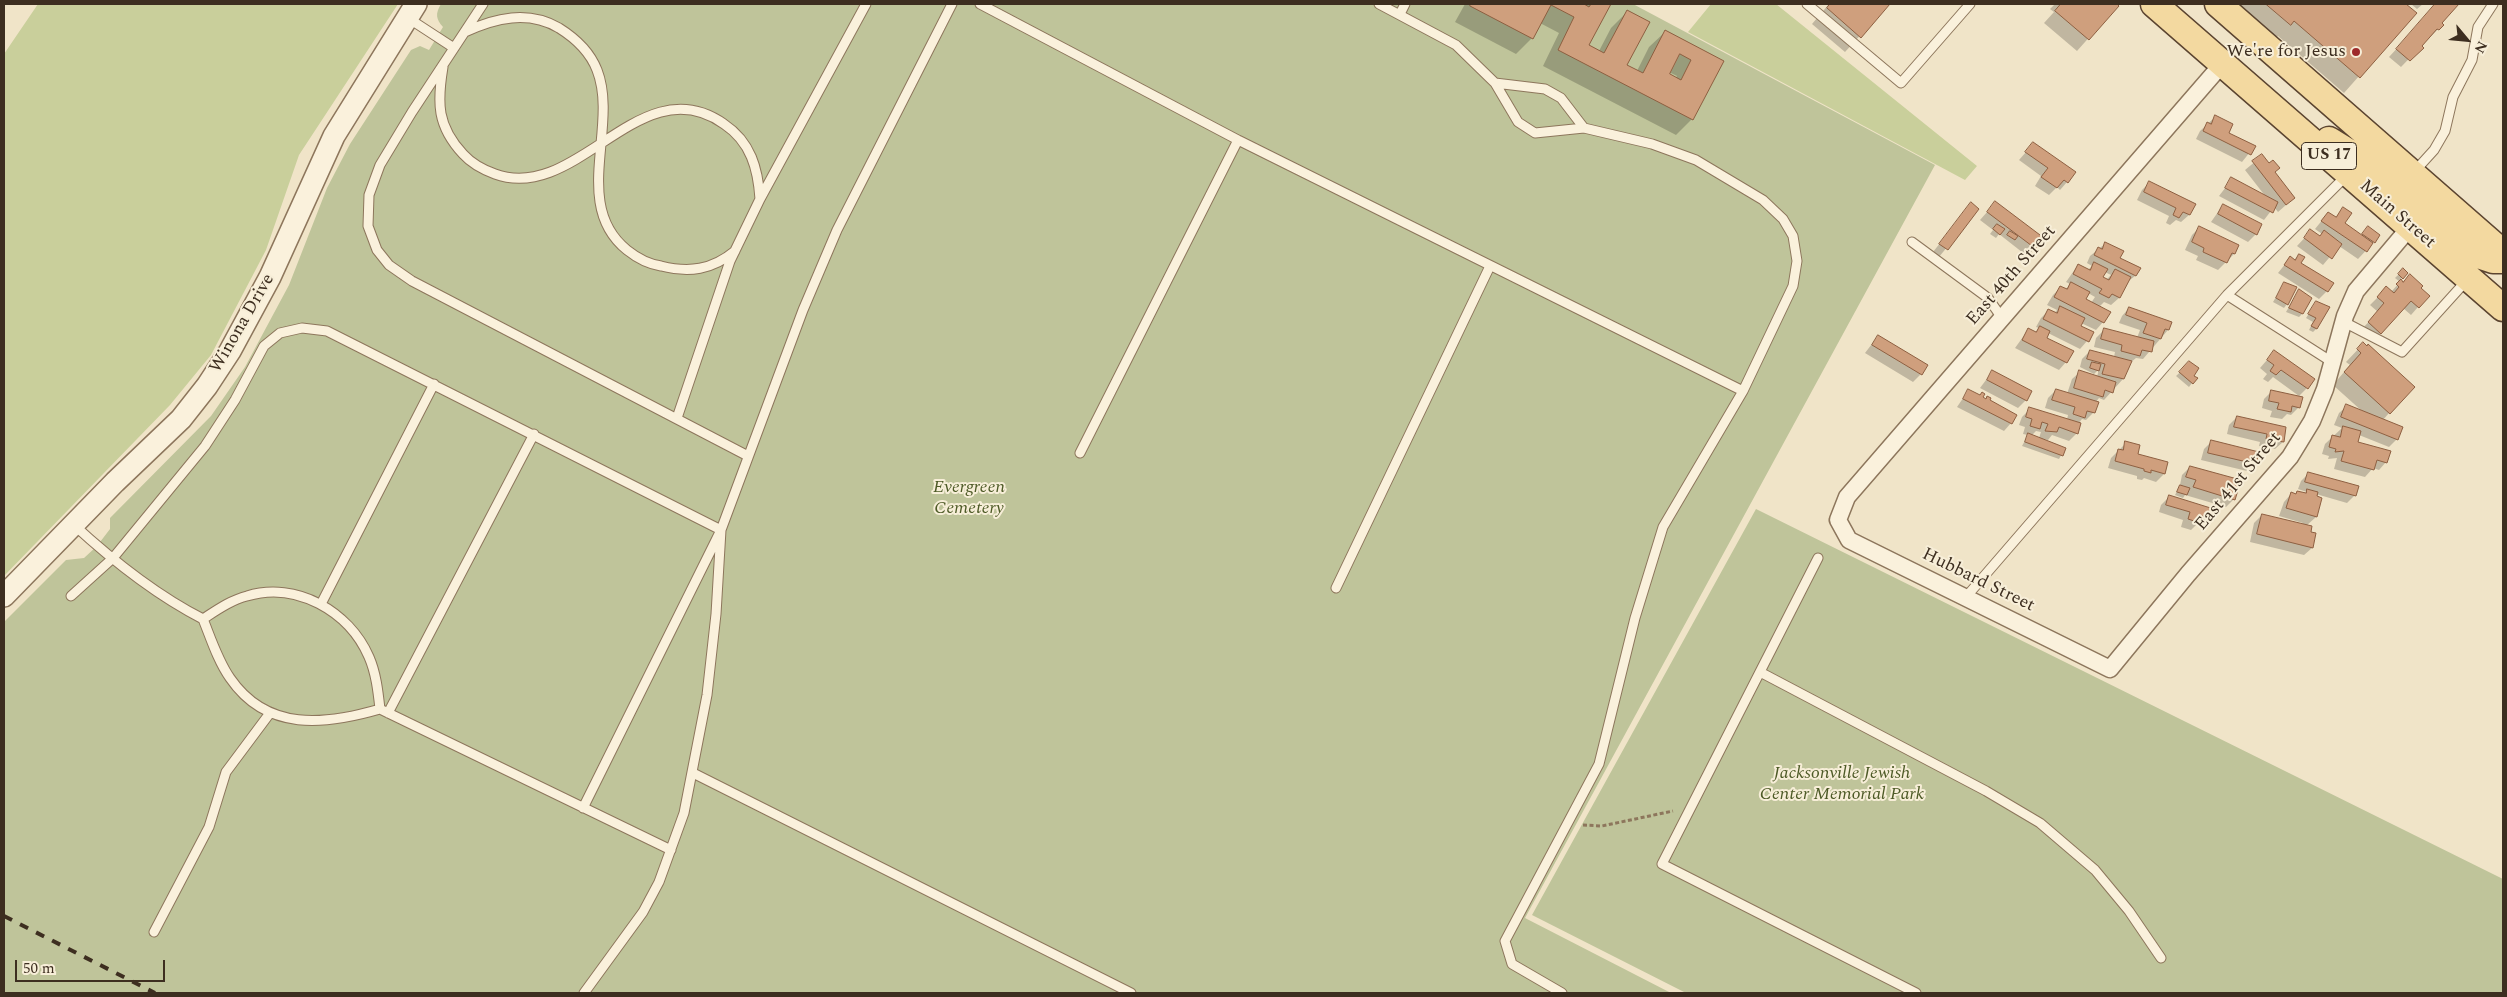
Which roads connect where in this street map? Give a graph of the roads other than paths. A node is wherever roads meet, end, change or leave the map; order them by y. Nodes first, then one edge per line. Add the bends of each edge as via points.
1 (483, 4) edge
2 (866, 4) edge
3 (952, 4) edge
4 (980, 4) edge
5 (1379, 4) edge
6 (1405, 4) edge
7 (1807, 4) edge
8 (1970, 4) edge
9 (2154, 4) edge
10 (2218, 4) edge
11 (2493, 4) edge
12 (412, 11) edge
13 (1400, 14) junction
14 (465, 32) junction
15 (454, 48) junction
16 (2223, 63) junction
17 (444, 64) junction
18 (1495, 83) junction
19 (2267, 102) junction
20 (1584, 128) junction
21 (1238, 140) junction
22 (600, 143) junction
23 (2349, 173) junction
24 (2412, 174) junction
25 (760, 199) junction
26 (2410, 227) junction
27 (1912, 242) dead end
28 (735, 251) junction
29 (2503, 253) edge
30 (2503, 260) edge
31 (1490, 266) junction
32 (2469, 278) junction
33 (2226, 296) junction
34 (2503, 308) edge
35 (2002, 318) junction
36 (2344, 322) junction
37 (2332, 362) junction
38 (434, 384) junction
39 (1743, 391) junction
40 (677, 418) junction
41 (534, 434) junction
42 (1080, 453) dead end
43 (748, 456) junction
44 (1838, 520) joint
45 (73, 524) junction
46 (721, 530) junction
47 (113, 558) junction
48 (1818, 558) dead end
49 (1336, 588) dead end
50 (4, 596) edge
51 (71, 596) dead end
52 (1966, 597) junction
53 (321, 604) junction
54 (203, 619) junction
55 (2110, 669) joint
56 (1760, 672) junction
57 (384, 711) junction
58 (270, 713) junction
59 (693, 774) junction
60 (583, 808) junction
61 (671, 850) junction
62 (154, 932) dead end
63 (2161, 958) dead end
64 (584, 993) edge
65 (1132, 993) edge
66 (1562, 993) edge
67 (1916, 993) edge

1 - 14 lane
2 - 25 lane
3 - 43 lane via 836,230 802,310
4 - 21 lane
5 - 13 lane
6 - 13 lane
7 - 8 lane via 1901,83
9 - 16 main road, Main Street / US 17
10 - 24 main road, US 17
11 - 24 lane via 2478,27 2472,60 2452,97 2445,131 2434,150
12 - 15 lane
12 - 45 street, Winona Drive via 334,136 270,277 207,386 181,419
13 - 18 lane via 1456,45
14 - 15 lane
14 - 22 lane via 489,21 512,17 552,24 571,36 586,51 596,68 601,87
15 - 17 lane
16 - 19 main road, Main Street / US 17
16 - 35 street, East 40th Street
17 - 22 lane via 439,105 444,126 468,160 486,170 518,179 538,177 559,169
17 - 40 lane via 380,165 369,195 368,226 377,250 389,265 412,280
18 - 20 lane via 1545,89 1561,98
18 - 20 lane via 1518,122 1535,132
19 - 23 main road, Main Street / US 17
19 - 30 main road via 2363,161 2478,255
20 - 39 lane via 1652,144 1696,160 1764,200 1783,219 1793,236 1797,261 1793,286
21 - 31 lane
21 - 42 lane
22 - 25 lane via 656,114 688,108 706,114 733,130 745,143 758,174
22 - 28 lane via 598,187 601,208 609,228 626,249 656,265 676,270 713,266
23 - 26 main road, Main Street / US 17
23 - 33 lane
24 - 29 main road, US 17
25 - 28 lane
26 - 32 main road, Main Street / US 17
26 - 36 street, East 41st Street via 2356,291
27 - 35 lane via 1988,298
28 - 40 lane
31 - 39 lane
31 - 49 lane
32 - 34 main road, Main Street / US 17
32 - 36 lane via 2402,352
33 - 37 lane
33 - 52 lane
35 - 44 street, East 40th Street via 1847,497
36 - 37 street, East 41st Street
37 - 55 street, East 41st Street via 2312,421 2290,457
38 - 41 lane
38 - 47 lane via 328,331 302,328 280,333 264,346 205,446
38 - 53 lane
39 - 66 lane via 1663,527 1635,618 1599,764 1505,941 1512,964
40 - 43 lane
41 - 46 lane
41 - 57 lane
43 - 46 lane
44 - 52 street, Hubbard Street via 1849,540
45 - 47 lane
45 - 50 street, Winona Drive
46 - 59 lane via 707,695
46 - 60 lane
47 - 51 lane
47 - 54 lane via 178,606
48 - 56 lane
52 - 55 street, Hubbard Street
53 - 54 lane via 295,594 270,591 247,596
53 - 57 lane via 352,629 369,656
54 - 58 lane via 230,678 243,695
56 - 63 lane via 1986,791 2040,823 2095,870 2129,911
56 - 67 lane via 1662,864
57 - 58 lane via 327,721 301,720
57 - 60 lane
58 - 62 lane via 226,772 209,827
59 - 61 lane
59 - 65 lane
60 - 61 lane
61 - 64 lane via 643,912

